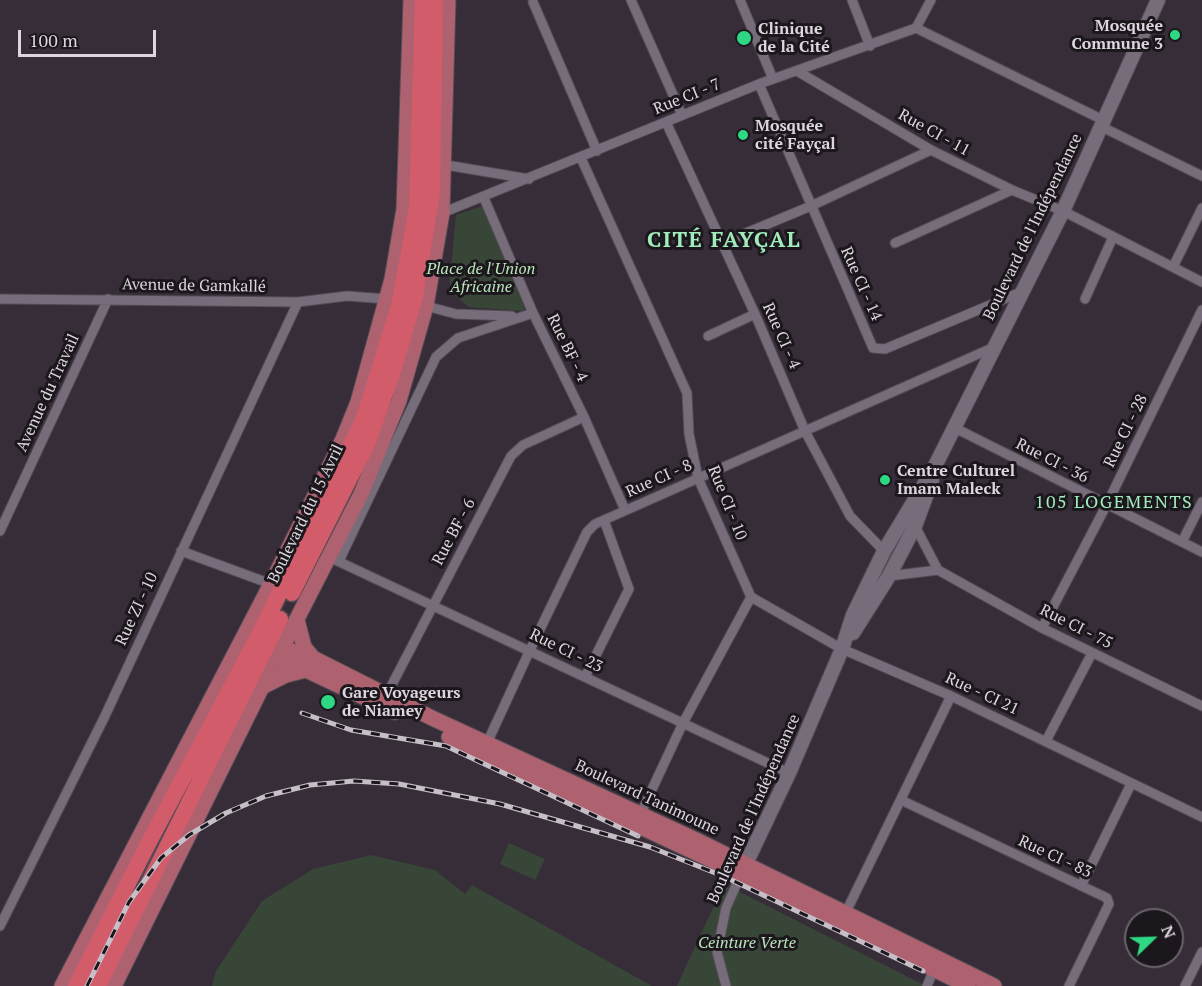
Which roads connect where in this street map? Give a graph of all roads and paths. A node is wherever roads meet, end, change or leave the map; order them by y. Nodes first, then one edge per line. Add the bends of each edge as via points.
1 (411, 0) edge
2 (423, 0) edge
3 (435, 0) edge
4 (448, 0) edge
5 (631, 0) edge
6 (740, 0) edge
7 (852, 0) edge
8 (931, 0) edge
9 (1158, 0) edge
10 (533, 1) edge
11 (916, 28) junction
12 (870, 46) junction
13 (796, 71) junction
14 (773, 79) junction
15 (759, 84) junction
16 (682, 115) junction
17 (666, 122) junction
18 (1102, 123) junction
19 (931, 150) junction
20 (597, 151) junction
21 (581, 158) junction
22 (446, 165) junction
23 (1202, 176) edge
24 (529, 179) junction
25 (1012, 190) junction
26 (484, 198) junction
27 (811, 206) junction
28 (1202, 208) edge
29 (1063, 211) junction
30 (442, 213) junction
31 (1113, 237) junction
32 (723, 243) junction
33 (896, 243) dead end
34 (1173, 267) junction
35 (1202, 282) edge
36 (1020, 292) junction
37 (0, 298) edge
38 (387, 299) junction
39 (1085, 299) dead end
40 (108, 300) junction
41 (298, 302) junction
42 (426, 306) junction
43 (1202, 310) edge
44 (533, 313) junction
45 (755, 314) junction
46 (708, 336) dead end
47 (992, 348) junction
48 (584, 417) junction
49 (953, 427) junction
50 (806, 430) junction
51 (935, 466) junction
52 (698, 478) junction
53 (1202, 502) edge
54 (1106, 506) junction
55 (625, 510) junction
56 (604, 519) junction
57 (915, 526) junction
58 (0, 531) edge
59 (1182, 542) junction
60 (181, 550) junction
61 (884, 551) junction
62 (1202, 552) edge
63 (334, 559) junction
64 (938, 570) junction
65 (889, 576) junction
66 (271, 584) junction
67 (751, 597) junction
68 (434, 604) junction
69 (297, 620) junction
70 (1042, 628) junction
71 (842, 649) junction
72 (530, 650) junction
73 (1092, 653) junction
74 (280, 654) junction
75 (310, 664) junction
76 (327, 673) junction
77 (585, 677) junction
78 (262, 687) junction
79 (386, 696) junction
80 (951, 696) junction
81 (1202, 706) edge
82 (683, 723) junction
83 (1046, 741) junction
84 (488, 743) junction
85 (789, 773) junction
86 (1131, 784) junction
87 (902, 800) junction
88 (640, 815) junction
89 (1202, 817) edge
90 (743, 869) junction
91 (1081, 886) junction
92 (846, 912) junction
93 (0, 926) edge
94 (1202, 952) edge
95 (934, 969) junction
96 (62, 986) edge
97 (76, 986) edge
98 (98, 986) edge
99 (114, 986) edge
100 (726, 986) edge
101 (927, 986) edge
102 (968, 986) edge
103 (994, 986) edge
104 (1069, 986) edge
105 (1185, 986) edge

1 - 38 main road, Boulevard du 15 Avril via 407,182 400,242
2 - 97 highway, Boulevard du 15 Avril via 417,208 399,306 368,407 265,623
3 - 98 highway, Boulevard du 15 Avril via 429,218 410,314 376,423
4 - 22 main road
5 - 16 street
6 - 14 street
7 - 12 street
8 - 11 street
9 - 18 main road, Boulevard de l'Indépendance
10 - 20 street
11 - 12 street, Rue CI - 7
11 - 18 street
12 - 13 street, Rue CI - 7
13 - 14 street, Rue CI - 7
13 - 19 street, Rue CI - 11
14 - 15 street, Rue CI - 7
15 - 16 street, Rue CI - 7
15 - 27 street, Rue CI - 14
16 - 17 street, Rue CI - 7
17 - 20 street, Rue CI - 7
17 - 32 street, Rue CI - 4
18 - 23 street
18 - 29 main road, Boulevard de l'Indépendance
19 - 25 street, Rue CI - 11
19 - 27 street
20 - 21 street, Rue CI - 7
21 - 24 street, Rue CI - 7
21 - 52 street, Rue CI - 10 via 687,393 689,434
22 - 24 street
22 - 30 main road
24 - 26 street, Rue CI - 7
25 - 29 street, Rue CI - 11
25 - 33 street
26 - 30 street, Rue CI - 7
26 - 44 street, Rue BF - 4
27 - 32 street
27 - 36 street, Rue CI - 14 via 873,348 879,351
28 - 34 street
29 - 31 street, Rue CI - 11
29 - 36 main road, Boulevard de l'Indépendance
30 - 42 main road
31 - 34 street, Rue CI - 11
31 - 39 street
32 - 45 street, Rue CI - 4
34 - 35 street, Rue CI - 11
36 - 47 main road, Boulevard de l'Indépendance
37 - 40 street, Avenue de Gamkallé
38 - 41 street, Avenue de Gamkallé via 347,296
38 - 66 main road, Boulevard du 15 Avril via 351,420
40 - 41 street, Avenue de Gamkallé
40 - 58 street, Avenue du Travail
41 - 60 street, Rue ZI - 10
42 - 44 street via 456,314 500,317
42 - 63 main road via 385,440
43 - 54 street, Rue CI - 28
44 - 48 street, Rue BF - 4
44 - 63 street via 458,338 435,357
45 - 46 street
45 - 50 street, Rue CI - 4
47 - 49 main road, Boulevard de l'Indépendance
47 - 50 street, Rue CI - 8
48 - 55 street, Rue BF - 4
48 - 68 street, Rue BF - 6 via 523,445 511,456
49 - 51 main road, Boulevard de l'Indépendance
49 - 54 street, Rue CI - 36
50 - 52 street, Rue CI - 8
50 - 61 street, Rue CI - 4 via 850,516
51 - 57 main road, Boulevard de l'Indépendance
51 - 61 main road, Boulevard de l'Indépendance
52 - 55 street, Rue CI - 8
52 - 67 street, Rue CI - 10
53 - 59 street
54 - 59 street, Rue CI - 36
54 - 70 street, Rue CI - 28
55 - 56 street, Rue CI - 8
56 - 72 street, Rue CI - 8 via 587,532
56 - 77 street via 629,589
57 - 64 street
57 - 65 main road, Boulevard de l'Indépendance
59 - 62 street, Rue CI - 36
60 - 66 street
60 - 93 street, Rue ZI - 10 via 104,718
61 - 71 main road, Boulevard de l'Indépendance via 853,615
63 - 68 street, Rue CI - 23
63 - 69 main road
64 - 65 street
64 - 70 street, Rue CI - 75
65 - 71 main road, Boulevard de l'Indépendance
66 - 96 main road, Boulevard du 15 Avril
67 - 71 street, Rue - CI 21
67 - 82 street
68 - 72 street, Rue CI - 23
68 - 79 street, Rue BF - 6
69 - 74 main road
69 - 75 main road
70 - 73 street, Rue CI - 75
71 - 80 street, Rue - CI 21
71 - 85 main road, Boulevard de l'Indépendance
72 - 77 street, Rue CI - 23
72 - 84 street, Rue CI - 8
73 - 81 street, Rue CI - 75
73 - 83 street
74 - 75 main road, Boulevard Tanimoune
74 - 78 main road
75 - 76 main road, Boulevard Tanimoune
75 - 78 main road
76 - 79 main road, Boulevard Tanimoune
76 - 90 main road, Boulevard Tanimoune
77 - 82 street, Rue CI - 23
78 - 99 main road
79 - 84 main road, Boulevard Tanimoune
80 - 83 street, Rue - CI 21
80 - 87 street
82 - 85 street, Rue CI - 23
82 - 88 street
83 - 86 street, Rue - CI 21
84 - 88 main road, Boulevard Tanimoune
85 - 90 main road, Boulevard de l'Indépendance
86 - 89 street, Rue - CI 21
86 - 91 street
87 - 91 street, Rue CI - 83
87 - 92 street
88 - 90 main road, Boulevard Tanimoune
90 - 92 main road, Boulevard Tanimoune
90 - 95 main road, Boulevard Tanimoune
90 - 100 street, Boulevard de l'Indépendance via 726,908 717,952
91 - 104 street, Rue CI - 83 via 1107,898 1109,904
92 - 103 main road, Boulevard Tanimoune
94 - 105 street
95 - 101 street
95 - 102 main road, Boulevard Tanimoune

